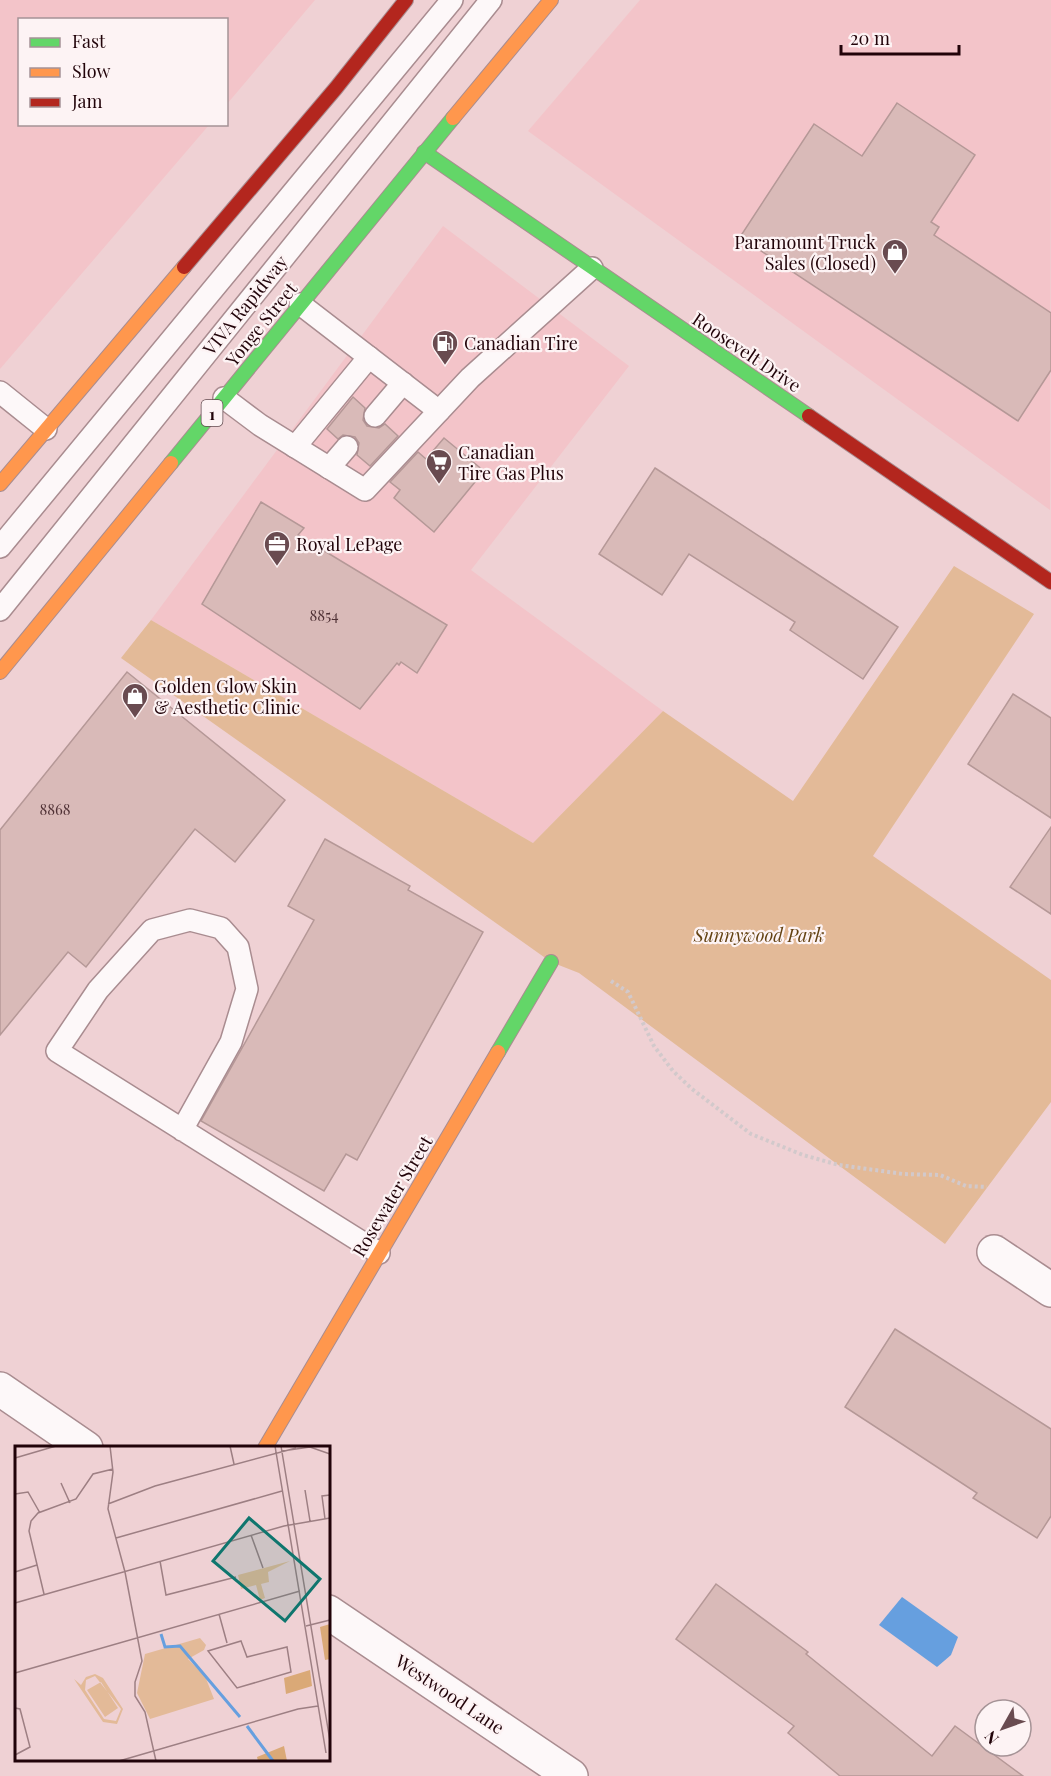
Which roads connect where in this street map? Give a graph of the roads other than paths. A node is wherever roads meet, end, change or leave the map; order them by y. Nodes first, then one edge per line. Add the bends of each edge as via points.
1 (406, 0) edge
2 (452, 0) edge
3 (491, 0) edge
4 (551, 0) edge
5 (423, 152) junction
6 (592, 268) junction
7 (300, 304) junction
8 (369, 357) junction
9 (403, 383) junction
10 (0, 392) edge
11 (224, 398) junction
12 (439, 411) junction
13 (375, 416) dead end
14 (46, 429) junction
15 (295, 447) junction
16 (347, 447) dead end
17 (329, 468) junction
18 (0, 484) edge
19 (0, 547) edge
20 (1051, 582) edge
21 (0, 610) edge
22 (0, 672) edge
23 (551, 962) dead end
24 (182, 1130) junction
25 (994, 1252) dead end
26 (379, 1253) junction
27 (1051, 1290) edge
28 (0, 1389) edge
29 (83, 1446) edge
30 (266, 1446) edge
31 (330, 1613) edge
32 (571, 1776) edge

1 - 14 main road
2 - 19 lane, VIVA Rapidway
3 - 21 lane, VIVA Rapidway
4 - 5 main road, Yonge Street / 1
5 - 6 main road, Roosevelt Drive
5 - 7 main road, Yonge Street / 1
6 - 12 lane
6 - 20 main road, Roosevelt Drive
7 - 8 lane
7 - 11 main road, Yonge Street / 1
8 - 9 lane
8 - 15 lane
9 - 12 lane
9 - 13 lane
10 - 14 lane
11 - 15 lane
11 - 22 main road, Yonge Street / 1
12 - 17 lane via 365,490
14 - 18 main road
15 - 17 lane
16 - 17 lane
23 - 26 main road, Rosewater Street
24 - 24 lane via 57,1051 98,990 152,930 190,920 221,928 238,947 247,989 231,1042
24 - 26 lane
25 - 27 street
26 - 30 main road, Rosewater Street
28 - 29 street
31 - 32 street, Westwood Lane

